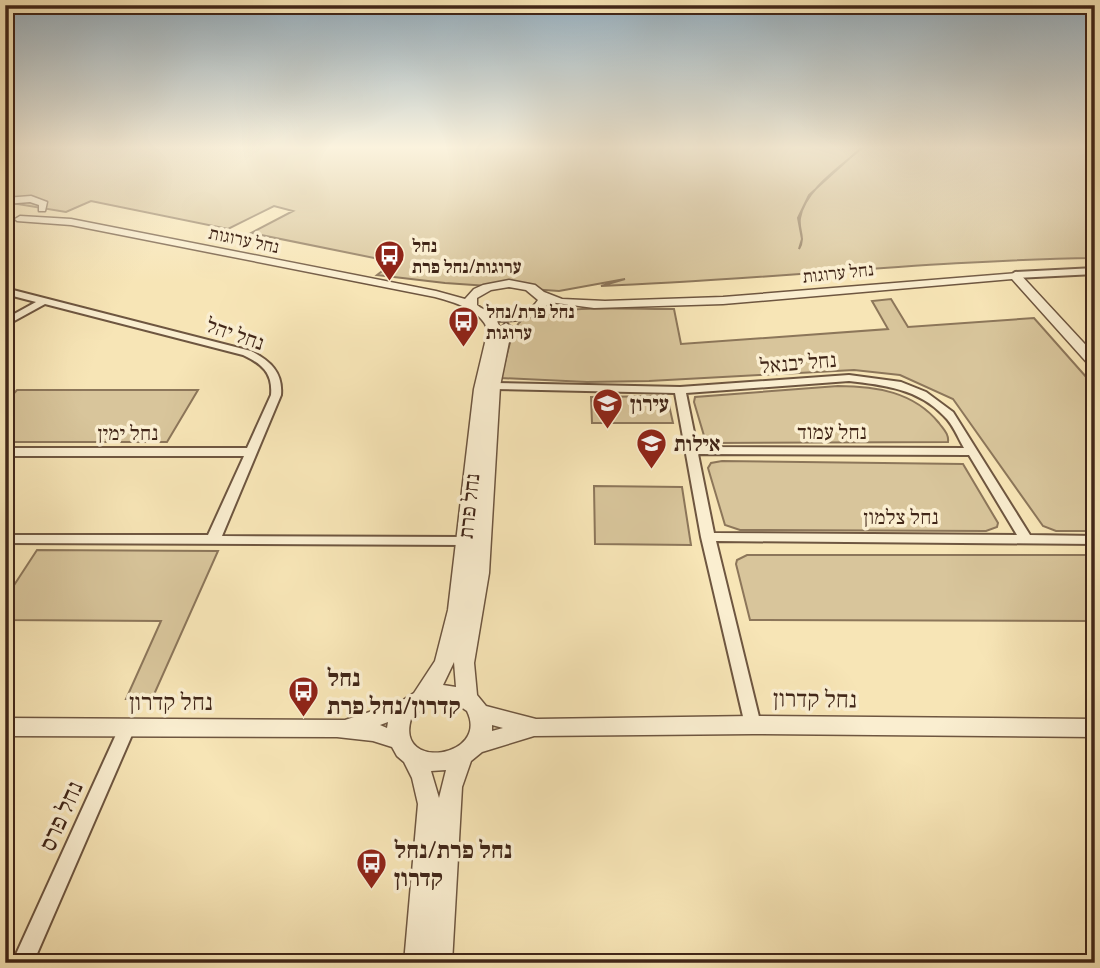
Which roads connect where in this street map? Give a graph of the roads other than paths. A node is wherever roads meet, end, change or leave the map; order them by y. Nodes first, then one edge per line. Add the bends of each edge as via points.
1 (5, 201) edge
2 (42, 209) junction
3 (71, 222) junction
4 (1095, 271) edge
5 (1015, 275) junction
6 (485, 288) junction
7 (410, 290) junction
8 (5, 291) edge
9 (44, 301) junction
10 (541, 301) junction
11 (476, 309) junction
12 (518, 316) junction
13 (5, 323) edge
14 (1092, 356) edge
15 (493, 386) junction
16 (680, 390) junction
17 (691, 450) junction
18 (5, 452) edge
19 (251, 452) junction
20 (972, 452) junction
21 (708, 537) junction
22 (5, 539) edge
23 (1026, 539) junction
24 (213, 540) junction
25 (1095, 540) edge
26 (465, 541) junction
27 (415, 703) junction
28 (473, 706) junction
29 (753, 725) junction
30 (5, 727) edge
31 (127, 728) junction
32 (337, 728) junction
33 (536, 728) junction
34 (1095, 728) edge
35 (406, 747) junction
36 (468, 750) junction
37 (22, 963) edge
38 (417, 963) edge
39 (439, 963) edge

1 - 2 street, נחל ערוגות via 35,200 43,203
2 - 3 street, נחל ערוגות
2 - 3 street, נחל ערוגות via 15,220
3 - 7 street, נחל ערוגות
4 - 5 street, נחל ערוגות
5 - 10 street, נחל ערוגות via 719,300
5 - 14 street
6 - 7 street, נחל ערוגות
6 - 10 street, נחל ערוגות via 532,288
6 - 11 street via 470,302
7 - 11 street, נחל ערוגות via 449,297
8 - 9 street, נחל יהל
9 - 13 street
9 - 19 street, נחל יהל via 260,359 278,384
10 - 12 street
11 - 12 street, נחל ערוגות via 495,317
11 - 26 street, נחל פרת via 491,321 494,330 481,389
12 - 15 street, נחל פרת via 504,333
15 - 16 street, נחל יבנאל
15 - 28 street, נחל פרת via 480,573 463,673
16 - 17 street
16 - 20 street, נחל יבנאל via 849,378 879,380 922,394 943,407
17 - 20 street, נחל עמוד
17 - 21 street
18 - 19 street, נחל ימין
19 - 24 street, נחל יהל
20 - 23 street, נחל יבנאל
21 - 23 street, נחל צלמון
21 - 29 street
22 - 24 street
23 - 25 street, נחל צלמון
24 - 26 street
26 - 27 street, נחל פרת via 450,647 439,675
27 - 28 street via 445,693
27 - 32 street, נחל קדרון via 365,723
27 - 35 street via 398,726
28 - 33 street, נחל קדרון
28 - 36 street via 481,732
29 - 33 street, נחל קדרון
29 - 34 street, נחל קדרון
30 - 31 street, נחל קדרון
31 - 32 street, נחל קדרון
31 - 37 street, נחל פרס
32 - 35 street, נחל קדרון via 373,732
33 - 36 street, נחל קדרון via 496,737
35 - 36 street via 438,762
35 - 38 street via 423,778 429,804
36 - 39 street via 451,787

